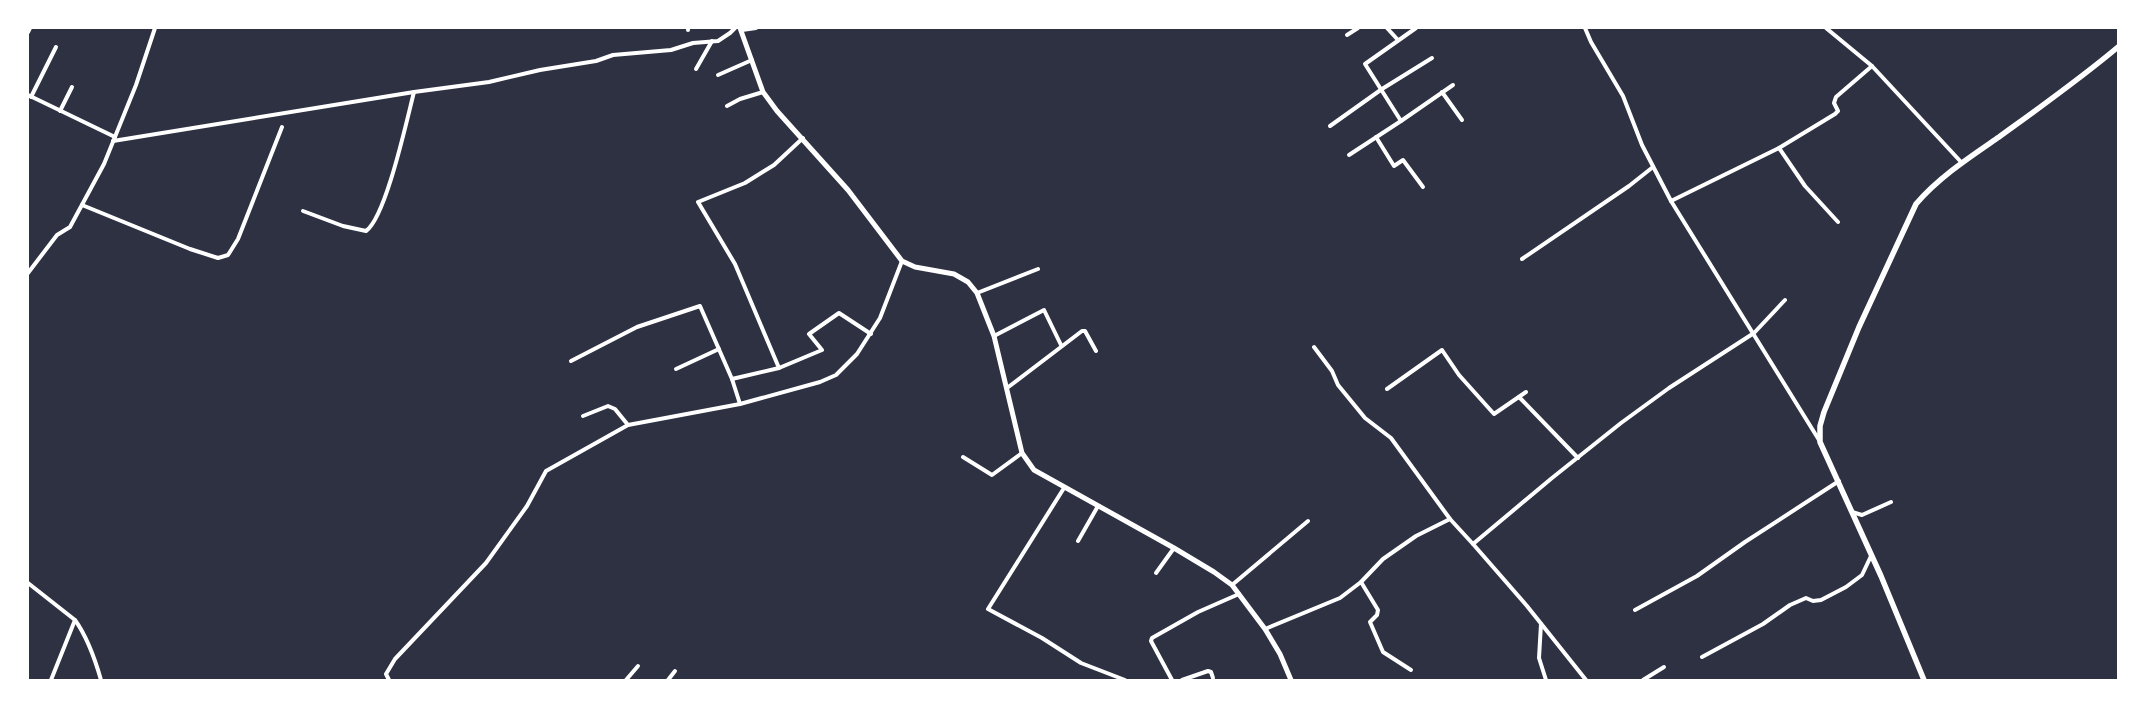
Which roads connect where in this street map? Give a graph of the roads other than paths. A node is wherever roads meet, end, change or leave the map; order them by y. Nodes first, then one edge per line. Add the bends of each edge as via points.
1 (30, 28) edge
2 (155, 28) edge
3 (735, 28) edge
4 (756, 28) edge
5 (1358, 28) edge
6 (1387, 28) edge
7 (1416, 28) edge
8 (1585, 28) edge
9 (1826, 28) edge
10 (741, 29) edge
11 (28, 32) edge
12 (1347, 35) dead end
13 (1398, 40) junction
14 (712, 41) junction
15 (56, 47) dead end
16 (2118, 47) edge
17 (1432, 58) dead end
18 (752, 60) junction
19 (1872, 66) junction
20 (696, 69) dead end
21 (718, 75) dead end
22 (1454, 85) dead end
23 (72, 87) dead end
24 (1382, 89) junction
25 (414, 92) junction
26 (763, 92) junction
27 (1442, 92) junction
28 (29, 96) edge
29 (727, 106) dead end
30 (60, 111) junction
31 (1462, 120) dead end
32 (1401, 121) junction
33 (1330, 126) dead end
34 (282, 127) dead end
35 (1376, 137) junction
36 (803, 138) junction
37 (114, 139) junction
38 (1779, 148) junction
39 (1349, 155) dead end
40 (1962, 162) junction
41 (1653, 167) junction
42 (1424, 187) dead end
43 (1671, 201) junction
44 (82, 205) junction
45 (303, 211) dead end
46 (1838, 222) dead end
47 (1522, 259) dead end
48 (902, 261) junction
49 (1038, 268) dead end
50 (28, 273) edge
51 (978, 293) junction
52 (1785, 300) dead end
53 (1754, 333) junction
54 (870, 334) junction
55 (994, 336) junction
56 (1061, 345) junction
57 (1314, 347) dead end
58 (719, 349) junction
59 (1096, 351) dead end
60 (571, 361) dead end
61 (780, 368) junction
62 (676, 369) dead end
63 (732, 379) junction
64 (1007, 388) junction
65 (1387, 389) dead end
66 (1526, 392) dead end
67 (1520, 397) junction
68 (740, 404) junction
69 (583, 416) dead end
70 (628, 425) junction
71 (1820, 442) junction
72 (1022, 453) junction
73 (963, 457) dead end
74 (1578, 458) junction
75 (1839, 481) junction
76 (1064, 488) junction
77 (1891, 502) dead end
78 (1098, 506) junction
79 (1852, 512) junction
80 (1450, 519) junction
81 (1308, 520) dead end
82 (1078, 541) dead end
83 (1473, 544) junction
84 (1174, 548) junction
85 (1871, 555) junction
86 (1156, 572) dead end
87 (1361, 582) junction
88 (28, 583) edge
89 (1232, 585) junction
90 (1239, 594) junction
91 (1635, 610) dead end
92 (74, 620) junction
93 (1541, 624) junction
94 (1265, 630) junction
95 (1702, 657) dead end
96 (638, 666) dead end
97 (1664, 666) dead end
98 (1411, 670) dead end
99 (675, 671) dead end
100 (1213, 678) dead end
101 (51, 680) edge
102 (101, 680) edge
103 (389, 680) edge
104 (626, 680) edge
105 (668, 680) edge
106 (1124, 680) edge
107 (1172, 680) edge
108 (1182, 680) edge
109 (1291, 680) edge
110 (1546, 680) edge
111 (1586, 680) edge
112 (1643, 680) edge
113 (1924, 680) edge

1 - 11 street
2 - 37 street
3 - 14 street via 723,39
4 - 10 street
5 - 12 street
6 - 13 street
7 - 13 street
8 - 41 street via 1623,96
9 - 19 street
10 - 18 street
13 - 24 street via 1365,64
14 - 20 street
14 - 25 street via 671,50 613,55 596,62 489,82
15 - 28 street
16 - 40 main road
17 - 24 street
18 - 21 street
18 - 26 street
19 - 38 street via 1836,97 1834,103 1838,111 1835,114
19 - 40 street
22 - 27 street
23 - 30 street
24 - 32 street
24 - 33 street
25 - 37 street
25 - 45 street via 396,161 371,227 366,231 343,226
26 - 29 street
26 - 36 street
27 - 31 street
27 - 32 street
28 - 30 street
30 - 37 street
32 - 35 street
34 - 44 street via 238,239 228,255 218,258 190,249
35 - 39 street
35 - 42 street via 1394,166 1403,160
36 - 48 street
36 - 61 street via 774,165 744,183 698,202 735,264
37 - 44 street
38 - 43 street
38 - 46 street via 1805,186
40 - 71 main road via 1925,194 1906,222 1824,412
41 - 43 street
41 - 47 street
43 - 53 street
44 - 50 street via 70,227 57,235
48 - 51 street via 915,267 954,274
48 - 54 street via 880,318
49 - 51 street
51 - 55 street
52 - 53 street
53 - 71 street
53 - 74 street via 1669,388
54 - 61 street via 839,313 809,334 822,350
54 - 68 street via 857,354 836,375
55 - 56 street via 1044,310
55 - 64 street
56 - 59 street via 1084,331
56 - 64 street
57 - 80 street via 1338,385 1365,418 1391,438
58 - 60 street via 700,306 637,327
58 - 62 street
58 - 63 street
61 - 63 street
63 - 68 street
64 - 72 street
65 - 67 street via 1442,350 1459,375 1494,414
66 - 67 street
67 - 74 street
68 - 70 street
69 - 70 street via 608,406 615,409
70 - 103 street via 546,472 527,506 486,563 395,659 386,674
71 - 75 main road
72 - 73 street via 992,475
72 - 76 street via 1034,470
74 - 83 street
75 - 79 main road
75 - 91 street via 1697,576
76 - 78 street
76 - 106 street via 988,609 1081,663
77 - 79 street via 1862,515
78 - 82 street
78 - 84 street
79 - 85 main road
80 - 83 street
80 - 87 street via 1416,536 1383,559
81 - 89 street
83 - 93 street
84 - 86 street
84 - 89 street
85 - 95 street via 1862,576 1846,587 1821,600 1806,598 1794,603
85 - 113 main road
87 - 94 street via 1340,598
87 - 98 street via 1378,610 1378,615 1370,622 1382,650
88 - 92 street
89 - 90 street
90 - 94 street
90 - 107 street via 1152,638
92 - 101 street
92 - 102 street via 93,653
93 - 110 street via 1539,658
93 - 111 street
94 - 109 street
96 - 104 street
97 - 112 street
99 - 105 street
100 - 108 street via 1208,670

